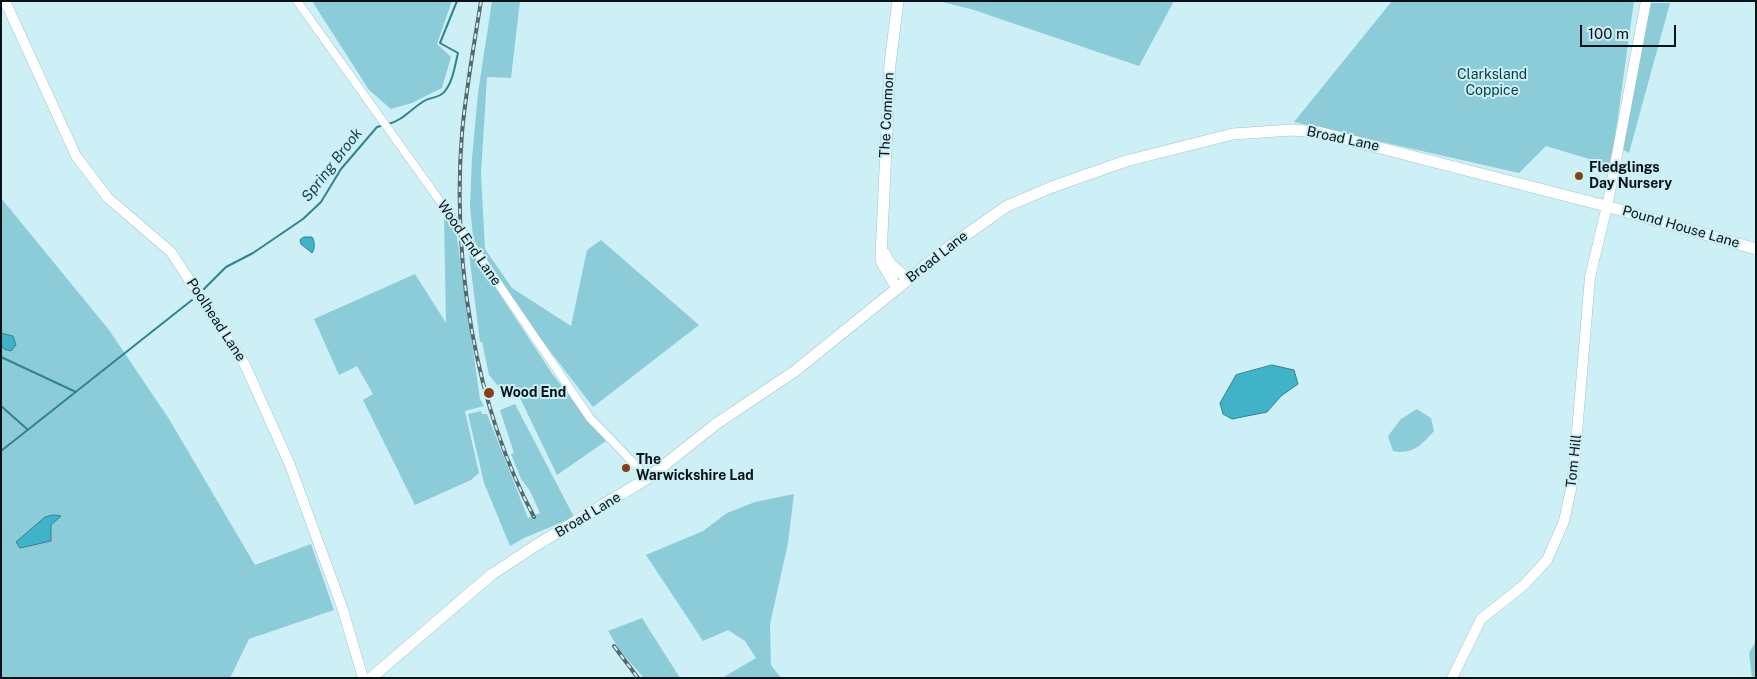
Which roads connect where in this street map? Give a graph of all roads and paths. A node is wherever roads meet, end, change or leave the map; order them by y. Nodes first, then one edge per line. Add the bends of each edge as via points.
1 (5, 1) edge
2 (296, 1) edge
3 (898, 1) edge
4 (1646, 2) edge
5 (1606, 206) junction
6 (883, 230) junction
7 (1756, 249) edge
8 (908, 279) junction
9 (897, 288) junction
10 (648, 478) junction
11 (363, 678) edge
12 (371, 678) edge
13 (1452, 678) edge

1 - 11 street, Poolhead Lane via 76,156 108,198 171,252 245,365 290,466
2 - 10 street, Wood End Lane, bridge via 438,197 590,418
3 - 6 main road, The Common via 890,64
4 - 5 street, Tom Hill
5 - 7 main road, Pound House Lane
5 - 8 main road, Broad Lane via 1318,132 1292,130 1233,134 1126,161 1022,199 990,216
5 - 13 street, Tom Hill via 1590,277 1573,480 1564,520 1547,560 1524,585 1481,619
6 - 8 main road, The Common via 885,255 890,264
6 - 9 main road, The Common via 882,263
8 - 9 main road, Broad Lane
9 - 10 main road, Broad Lane via 795,371 716,424
10 - 12 main road, Broad Lane via 495,572

